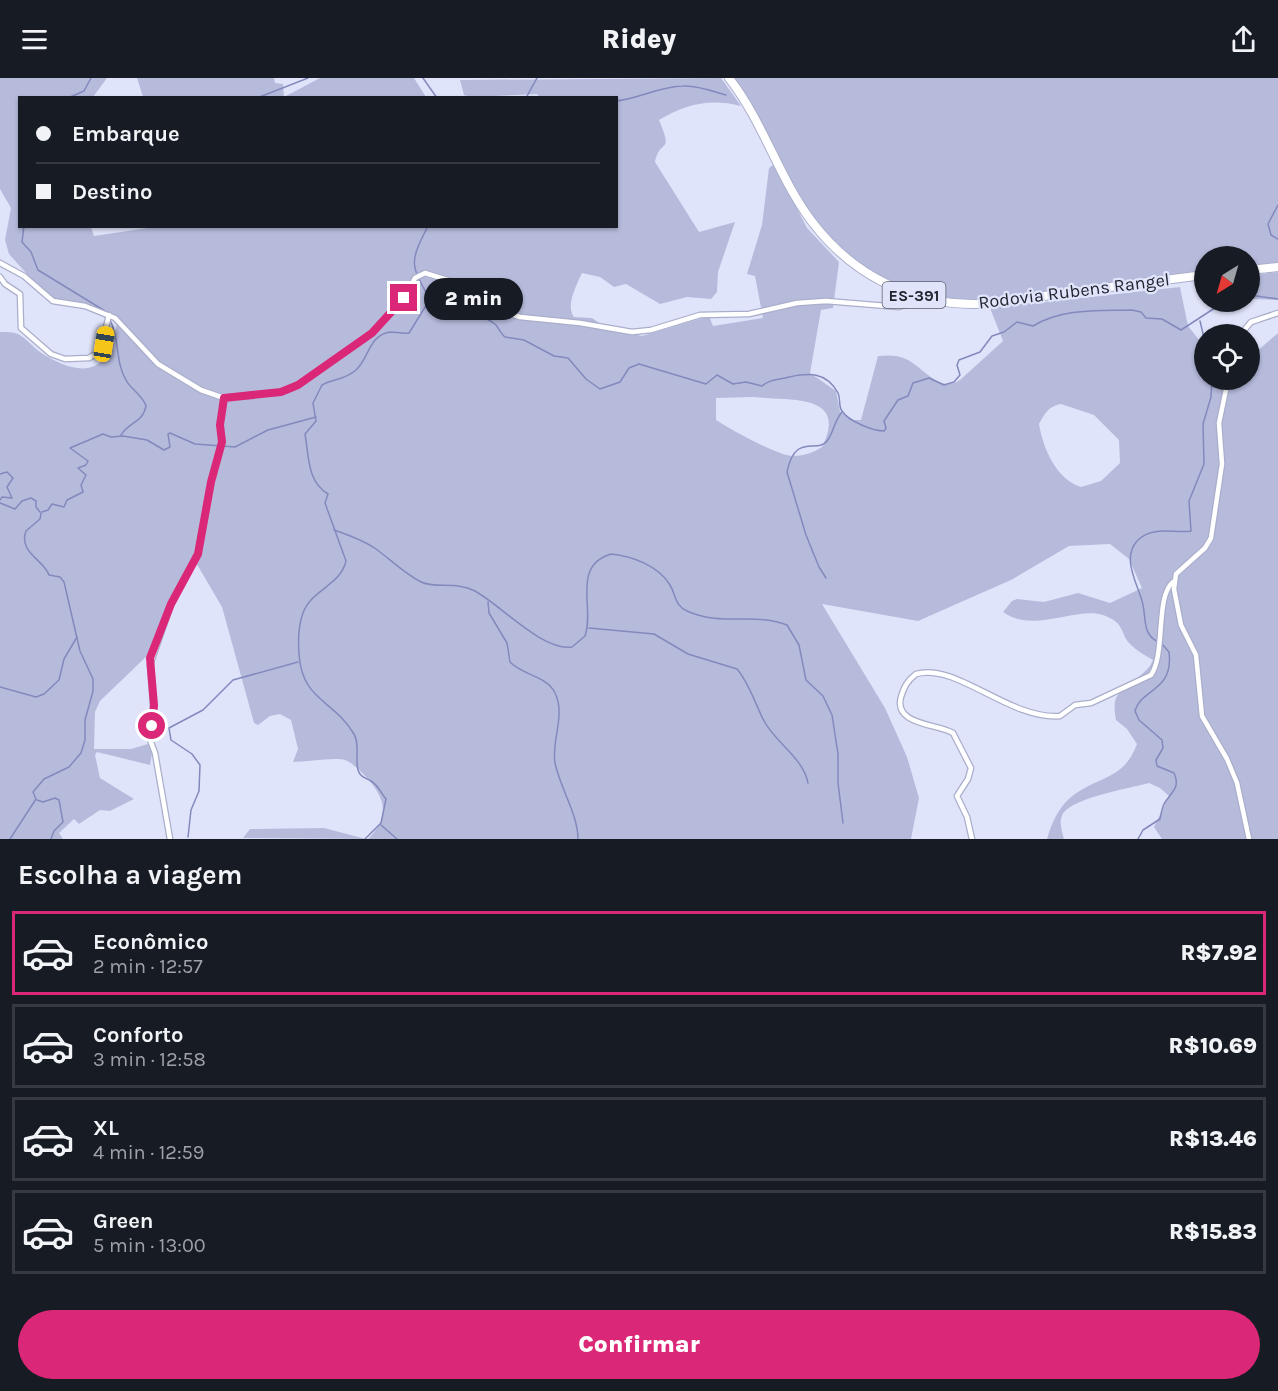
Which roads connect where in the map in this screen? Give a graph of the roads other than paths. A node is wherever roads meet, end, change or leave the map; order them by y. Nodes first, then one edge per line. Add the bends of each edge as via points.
1 (729, 78) edge
2 (0, 263) edge
3 (1278, 267) edge
4 (1260, 269) edge
5 (1194, 276) edge
6 (0, 278) edge
7 (928, 298) junction
8 (1278, 313) edge
9 (108, 315) junction
10 (1249, 324) edge
11 (1226, 390) edge
12 (224, 398) junction
13 (1173, 582) junction
14 (170, 839) edge
15 (972, 839) edge
16 (1249, 839) edge

1 - 7 main road, Rodovia Rubens Rangel / ES-391 via 753,113 803,208 829,243 845,259 878,280
2 - 9 street via 24,276 53,301 85,306
3 - 4 main road
5 - 7 main road, Rodovia Rubens Rangel / ES-391 via 994,303
6 - 9 street via 20,294 22,330 56,357 89,358 100,351
7 - 12 street via 899,307 826,301 797,303 748,314 700,315 632,333 514,315 454,282 425,273 415,279 404,298 372,333 298,385 281,392
8 - 10 street
9 - 12 street via 119,320 158,364 201,390
11 - 13 street via 1220,423 1222,464 1211,538 1179,570
12 - 14 street via 221,444 197,557 171,604 150,665 154,717 149,736
13 - 15 street via 1166,591 1151,675 1091,703 1077,704 1060,716 1005,704 940,672 916,674 907,683 900,702 902,711 912,720 950,731 969,763 970,773 957,796
13 - 16 street via 1181,625 1196,655 1203,716 1235,777

